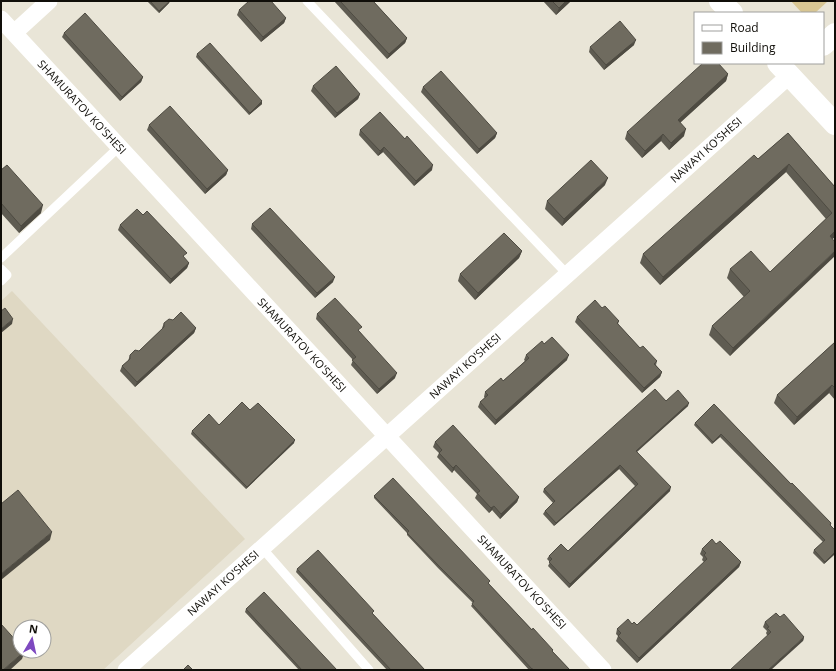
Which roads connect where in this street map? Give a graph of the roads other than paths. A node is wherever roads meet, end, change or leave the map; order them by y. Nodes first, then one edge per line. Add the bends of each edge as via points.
1 (50, 1) edge
2 (308, 1) edge
3 (720, 1) edge
4 (731, 12) edge
5 (1, 19) edge
6 (14, 33) junction
7 (835, 34) edge
8 (824, 44) edge
9 (791, 67) edge
10 (835, 124) edge
11 (119, 146) junction
12 (1, 258) edge
13 (1, 269) edge
14 (567, 274) junction
15 (1, 281) edge
16 (387, 436) junction
17 (262, 548) junction
18 (130, 669) edge
19 (369, 670) edge
20 (602, 670) edge

1 - 6 street
2 - 14 lane
3 - 4 street
5 - 6 street, SHAMURATOV KO'SHESI
6 - 11 street, SHAMURATOV KO'SHESI
7 - 8 street
9 - 10 street
9 - 14 street, NAWAYI KO'SHESI
11 - 12 lane
11 - 16 street, SHAMURATOV KO'SHESI
13 - 15 lane via 8,275
14 - 16 street, NAWAYI KO'SHESI
16 - 17 street, NAWAYI KO'SHESI
16 - 20 street, SHAMURATOV KO'SHESI
17 - 18 street, NAWAYI KO'SHESI
17 - 19 lane

